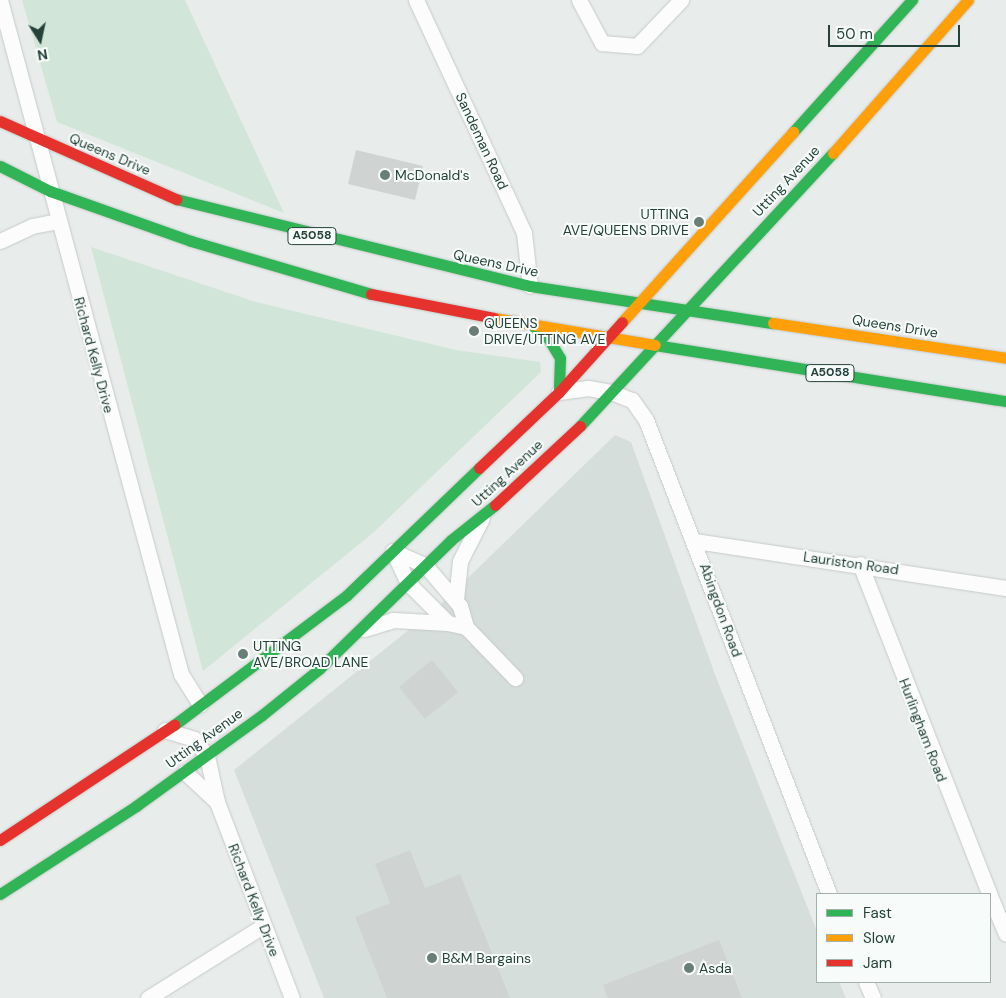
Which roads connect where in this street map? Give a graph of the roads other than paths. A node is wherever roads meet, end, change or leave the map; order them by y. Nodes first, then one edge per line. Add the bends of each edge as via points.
1 (0, 0) edge
2 (416, 0) edge
3 (579, 0) edge
4 (681, 0) edge
5 (912, 0) edge
6 (968, 0) edge
7 (0, 121) edge
8 (36, 139) junction
9 (0, 166) edge
10 (50, 191) junction
11 (58, 221) junction
12 (0, 241) edge
13 (530, 286) junction
14 (638, 301) junction
15 (688, 308) junction
16 (533, 326) junction
17 (610, 338) junction
18 (654, 344) junction
19 (1006, 358) edge
20 (559, 392) junction
21 (611, 392) junction
22 (1006, 401) edge
23 (483, 517) junction
24 (695, 541) junction
25 (393, 550) junction
26 (860, 564) junction
27 (425, 565) junction
28 (408, 582) junction
29 (1006, 588) edge
30 (456, 600) junction
31 (448, 623) junction
32 (466, 627) junction
33 (355, 633) junction
34 (515, 678) dead end
35 (200, 706) junction
36 (165, 730) junction
37 (207, 756) junction
38 (185, 772) junction
39 (217, 802) junction
40 (0, 840) edge
41 (829, 893) edge
42 (988, 893) edge
43 (0, 894) edge
44 (991, 900) edge
45 (262, 926) junction
46 (1006, 934) edge
47 (866, 983) edge
48 (148, 998) edge
49 (292, 998) edge
50 (873, 998) edge

1 - 8 street, Richard Kelly Drive
2 - 13 street, Sandeman Road via 524,233
3 - 4 street via 602,43 637,46
5 - 14 main road, Utting Avenue via 792,138
6 - 15 main road, Utting Avenue via 916,63
7 - 8 main road, Queens Drive / A5058
8 - 10 street, Richard Kelly Drive
8 - 13 main road, Queens Drive / A5058 via 186,204
9 - 10 main road, A5058
10 - 11 street, Richard Kelly Drive
10 - 16 main road, A5058 via 191,241 368,294
11 - 12 street via 32,226
11 - 35 street, Richard Kelly Drive via 181,674
13 - 14 main road, Queens Drive / A5058
14 - 15 main road, Queens Drive / A5058
14 - 17 main road, Utting Avenue
15 - 18 main road, Utting Avenue
15 - 19 main road, Queens Drive / A5058
16 - 17 main road, A5058
16 - 20 main road via 548,338 560,358
17 - 18 main road, A5058
17 - 20 main road, Utting Avenue
18 - 21 main road, Utting Avenue
18 - 22 main road, A5058
20 - 21 street, Abingdon Road via 588,388
20 - 25 main road, Utting Avenue
21 - 23 main road, Utting Avenue
21 - 24 street, Abingdon Road via 632,400 646,420
23 - 27 main road, Utting Avenue
23 - 30 street via 460,561
24 - 26 street, Lauriston Road
24 - 41 street, Abingdon Road
25 - 27 street
25 - 28 street
25 - 35 main road, Utting Avenue via 288,643
26 - 29 street, Lauriston Road
26 - 42 street, Hurlingham Road
27 - 28 main road, Utting Avenue
27 - 30 street
28 - 31 street
28 - 33 main road, Utting Avenue
30 - 32 street
31 - 32 street
31 - 33 street via 393,620
32 - 34 street
33 - 37 main road, Utting Avenue via 319,669
35 - 36 main road, Utting Avenue
36 - 37 street via 194,739
36 - 40 main road, Utting Avenue via 82,790
37 - 38 main road, Utting Avenue
37 - 39 street, Richard Kelly Drive
38 - 39 street, Richard Kelly Drive
38 - 43 main road, Utting Avenue
39 - 45 street, Richard Kelly Drive
44 - 46 street, Hurlingham Road
45 - 48 street
45 - 49 street, Richard Kelly Drive
47 - 50 street

